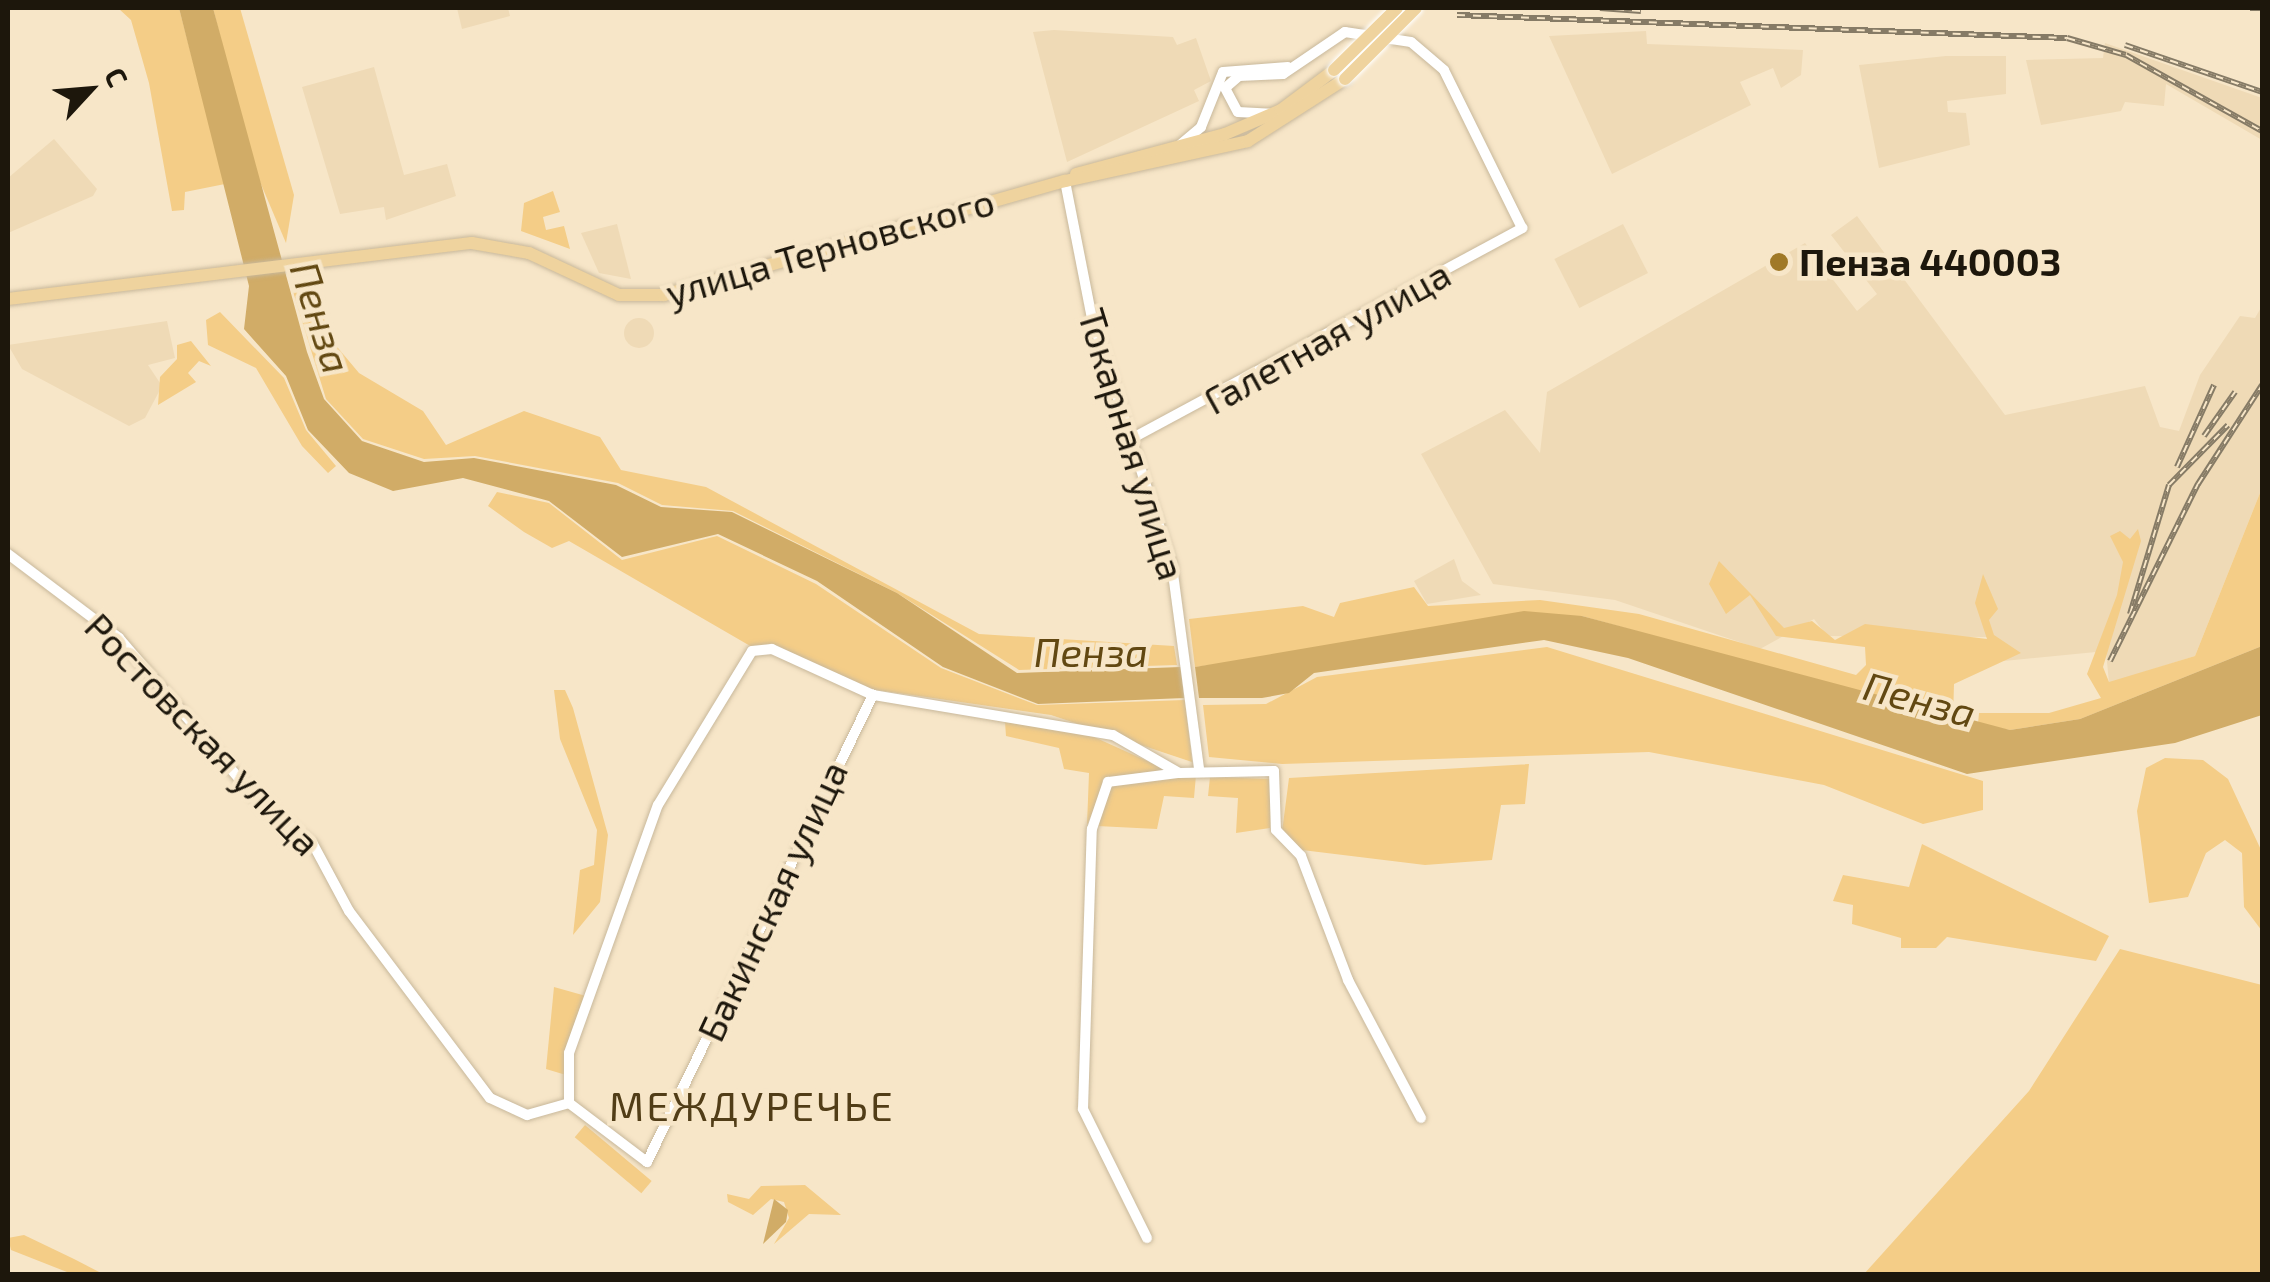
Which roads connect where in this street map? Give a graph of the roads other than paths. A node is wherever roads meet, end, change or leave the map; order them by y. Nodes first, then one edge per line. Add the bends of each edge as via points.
1 (1397, 8) edge
2 (1416, 8) edge
3 (1299, 65) junction
4 (1340, 74) junction
5 (1272, 114) junction
6 (1181, 144) junction
7 (1066, 181) junction
8 (8, 299) edge
9 (1129, 440) junction
10 (8, 554) edge
11 (873, 695) junction
12 (1199, 768) junction
13 (1178, 772) junction
14 (568, 1102) junction
15 (1421, 1118) dead end
16 (1148, 1238) dead end

1 - 4 main road, bridge
2 - 4 main road, bridge
3 - 5 street via 1272,78 1239,76 1224,88 1238,112
3 - 6 street via 1222,72 1201,127
3 - 9 street, Галетная улица via 1328,40 1364,30 1433,53 1522,228 1194,412
4 - 5 main road
4 - 7 main road via 1248,141
5 - 6 main road
6 - 7 main road
7 - 8 main road, улица Терновского via 643,298 492,245
7 - 9 street, Токарная улица via 1092,318
9 - 12 street, Токарная улица via 1172,566
10 - 14 street, Ростовская улица via 119,638 259,802 313,844 349,912 490,1098 527,1115
11 - 13 street via 1080,726
11 - 14 street, Бакинская улица via 647,1162
11 - 14 street via 772,650 752,650 658,806 569,1053
12 - 13 street
12 - 15 street via 1274,772 1276,830 1301,856 1348,980
13 - 16 street via 1108,782 1092,828 1084,1109

